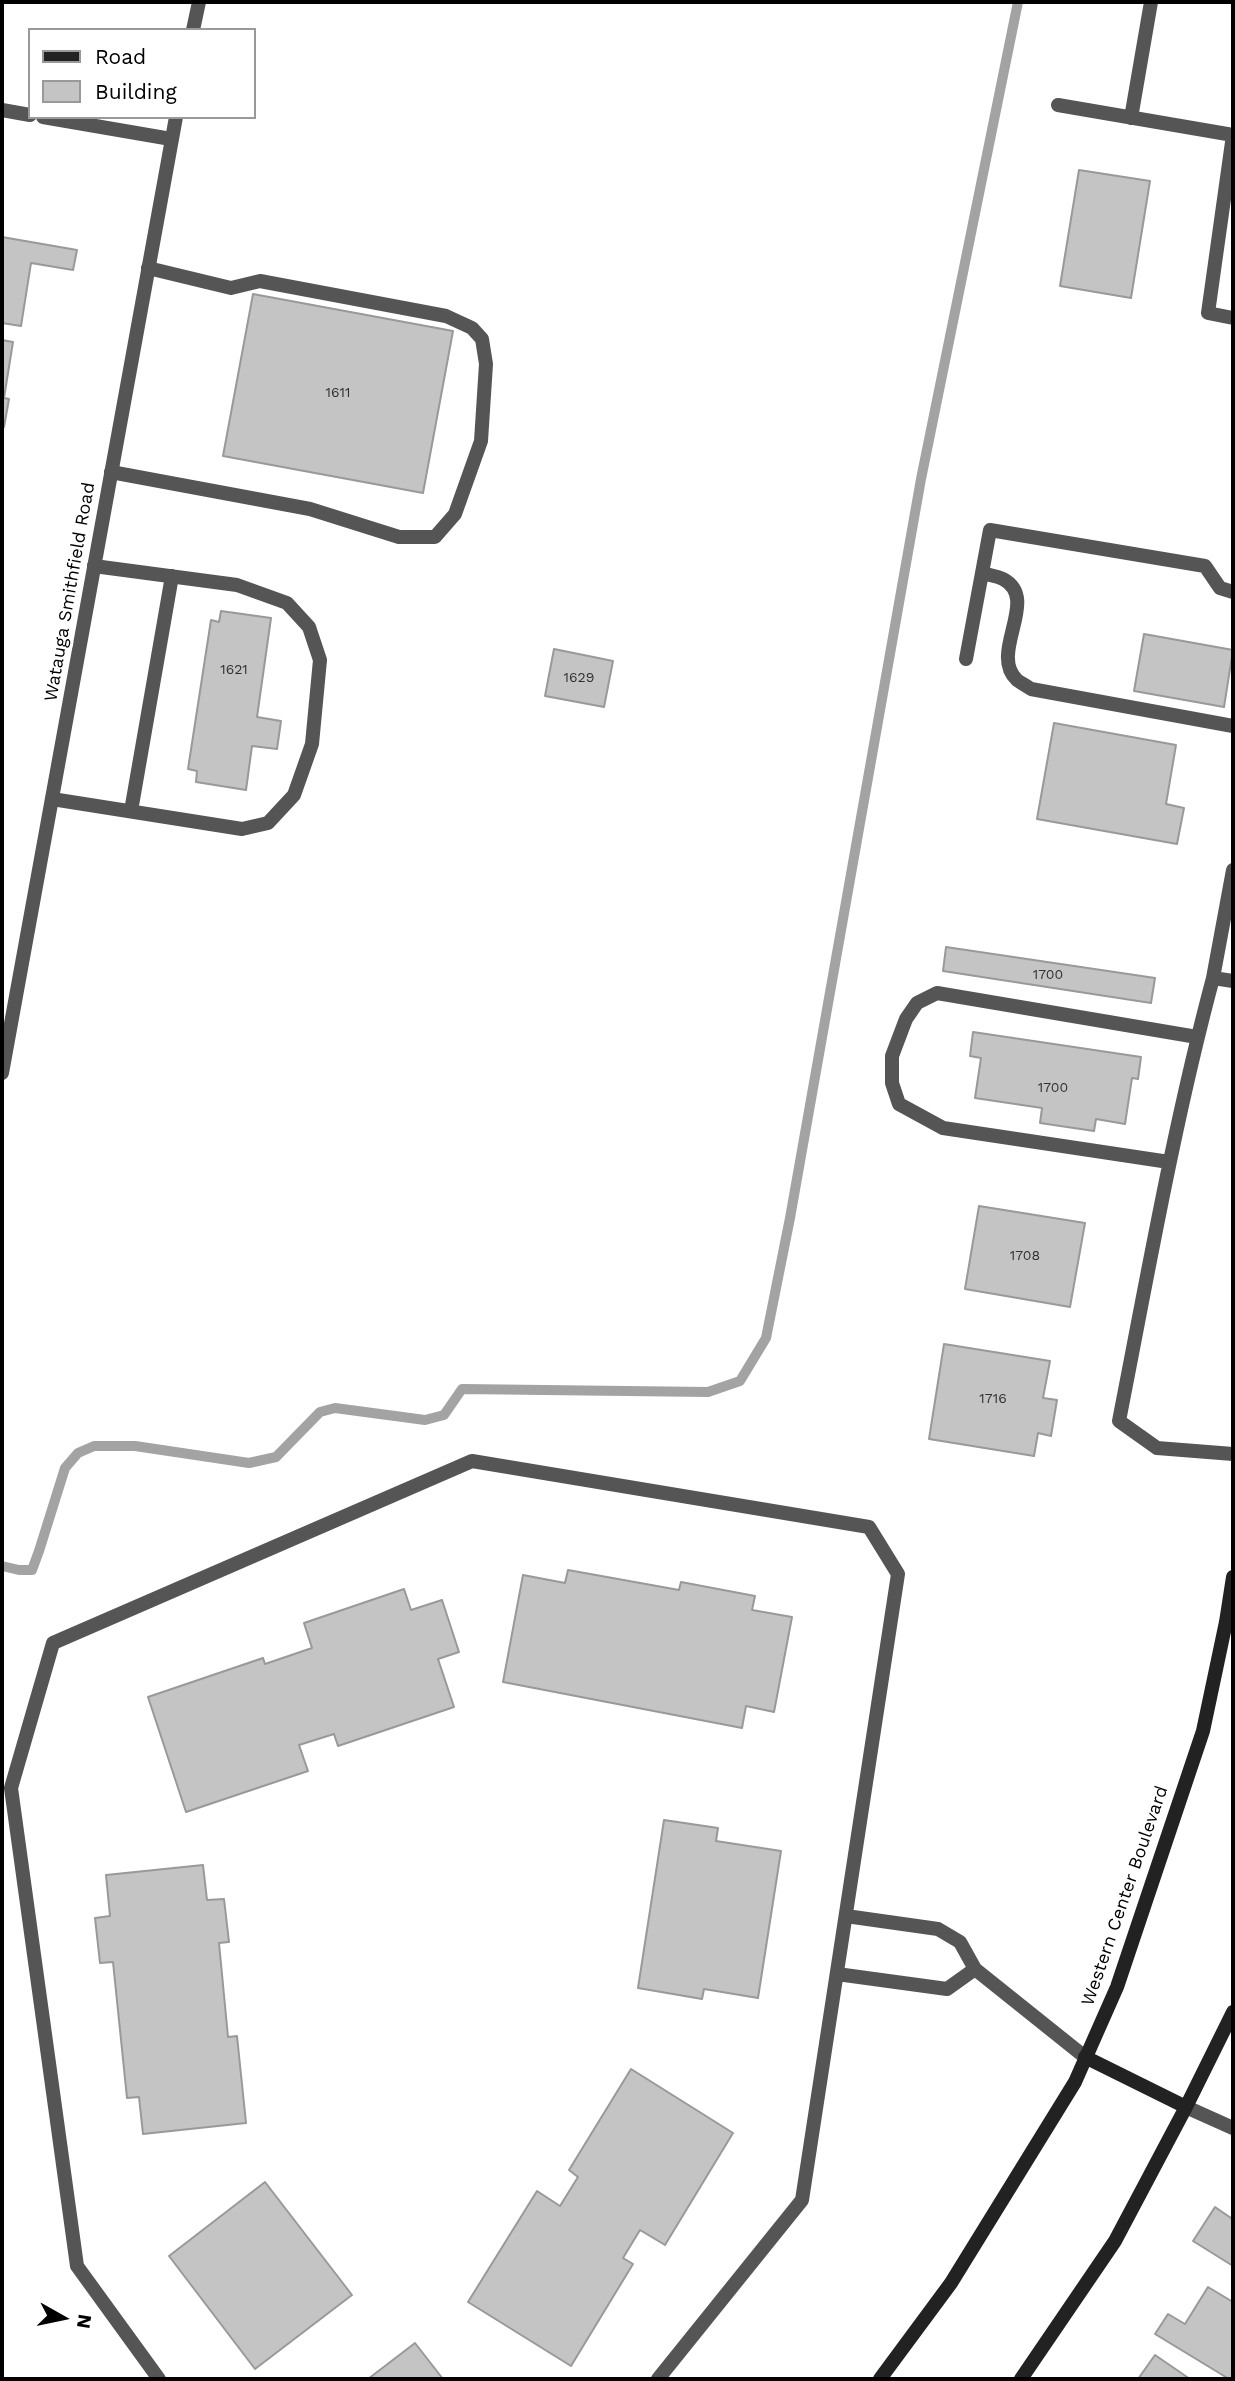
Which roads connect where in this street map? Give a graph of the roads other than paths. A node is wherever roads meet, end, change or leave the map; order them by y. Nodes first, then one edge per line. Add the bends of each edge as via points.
1 (199, 2) edge
2 (1151, 2) edge
3 (193, 28) edge
4 (1058, 105) dead end
5 (2, 110) edge
6 (28, 115) edge
7 (1131, 118) junction
8 (55, 119) edge
9 (176, 119) edge
10 (1233, 135) edge
11 (172, 139) junction
12 (148, 268) junction
13 (1233, 318) edge
14 (111, 472) junction
15 (94, 566) junction
16 (982, 573) junction
17 (172, 576) junction
18 (1233, 592) edge
19 (966, 659) dead end
20 (1233, 726) edge
21 (52, 799) junction
22 (131, 811) junction
23 (1233, 870) edge
24 (1213, 978) junction
25 (1233, 981) edge
26 (1197, 1037) junction
27 (2, 1073) edge
28 (1169, 1162) junction
29 (1233, 1454) edge
30 (1233, 1577) edge
31 (846, 1916) junction
32 (975, 1969) junction
33 (837, 1974) junction
34 (1233, 2012) edge
35 (1085, 2057) junction
36 (1186, 2107) junction
37 (1233, 2128) edge
38 (159, 2379) edge
39 (658, 2379) edge
40 (880, 2379) edge
41 (1021, 2379) edge

1 - 3 street
2 - 7 street
4 - 7 street
5 - 6 street
7 - 10 street
8 - 11 street
9 - 11 street, Watauga Smithfield Road
10 - 13 street via 1208,313
11 - 12 street, Watauga Smithfield Road
12 - 14 street, Watauga Smithfield Road
12 - 14 street via 231,288 260,281 300,288 446,316 472,328 482,339 486,364 481,441 454,514 435,537 399,537 310,509
14 - 15 street, Watauga Smithfield Road
15 - 17 street
15 - 21 street, Watauga Smithfield Road
16 - 18 street via 990,530 1205,566 1220,588
16 - 19 street
16 - 20 street via 1005,580 1015,592 1018,608 1008,665 1016,679 1031,688
17 - 22 street
17 - 22 street via 237,585 287,603 309,627 320,660 312,744 294,795 268,823 242,829
21 - 22 street
21 - 27 street, Watauga Smithfield Road
23 - 24 street
24 - 25 street
24 - 26 street
26 - 28 street
26 - 28 street via 937,993 917,1003 892,1056 892,1083 900,1104 943,1128
28 - 29 street via 1119,1421 1157,1448
30 - 35 main road, Western Center Boulevard via 1203,1731 1117,1987
31 - 32 street via 938,1929 960,1942
31 - 33 street
31 - 38 street via 898,1574 869,1527 472,1461 53,1643 11,1787 77,2266
32 - 33 street via 947,1989
32 - 35 street
33 - 39 street via 802,2200
34 - 36 main road
35 - 36 main road
35 - 40 main road, Western Center Boulevard via 951,2283
36 - 37 street
36 - 41 main road via 1115,2241

